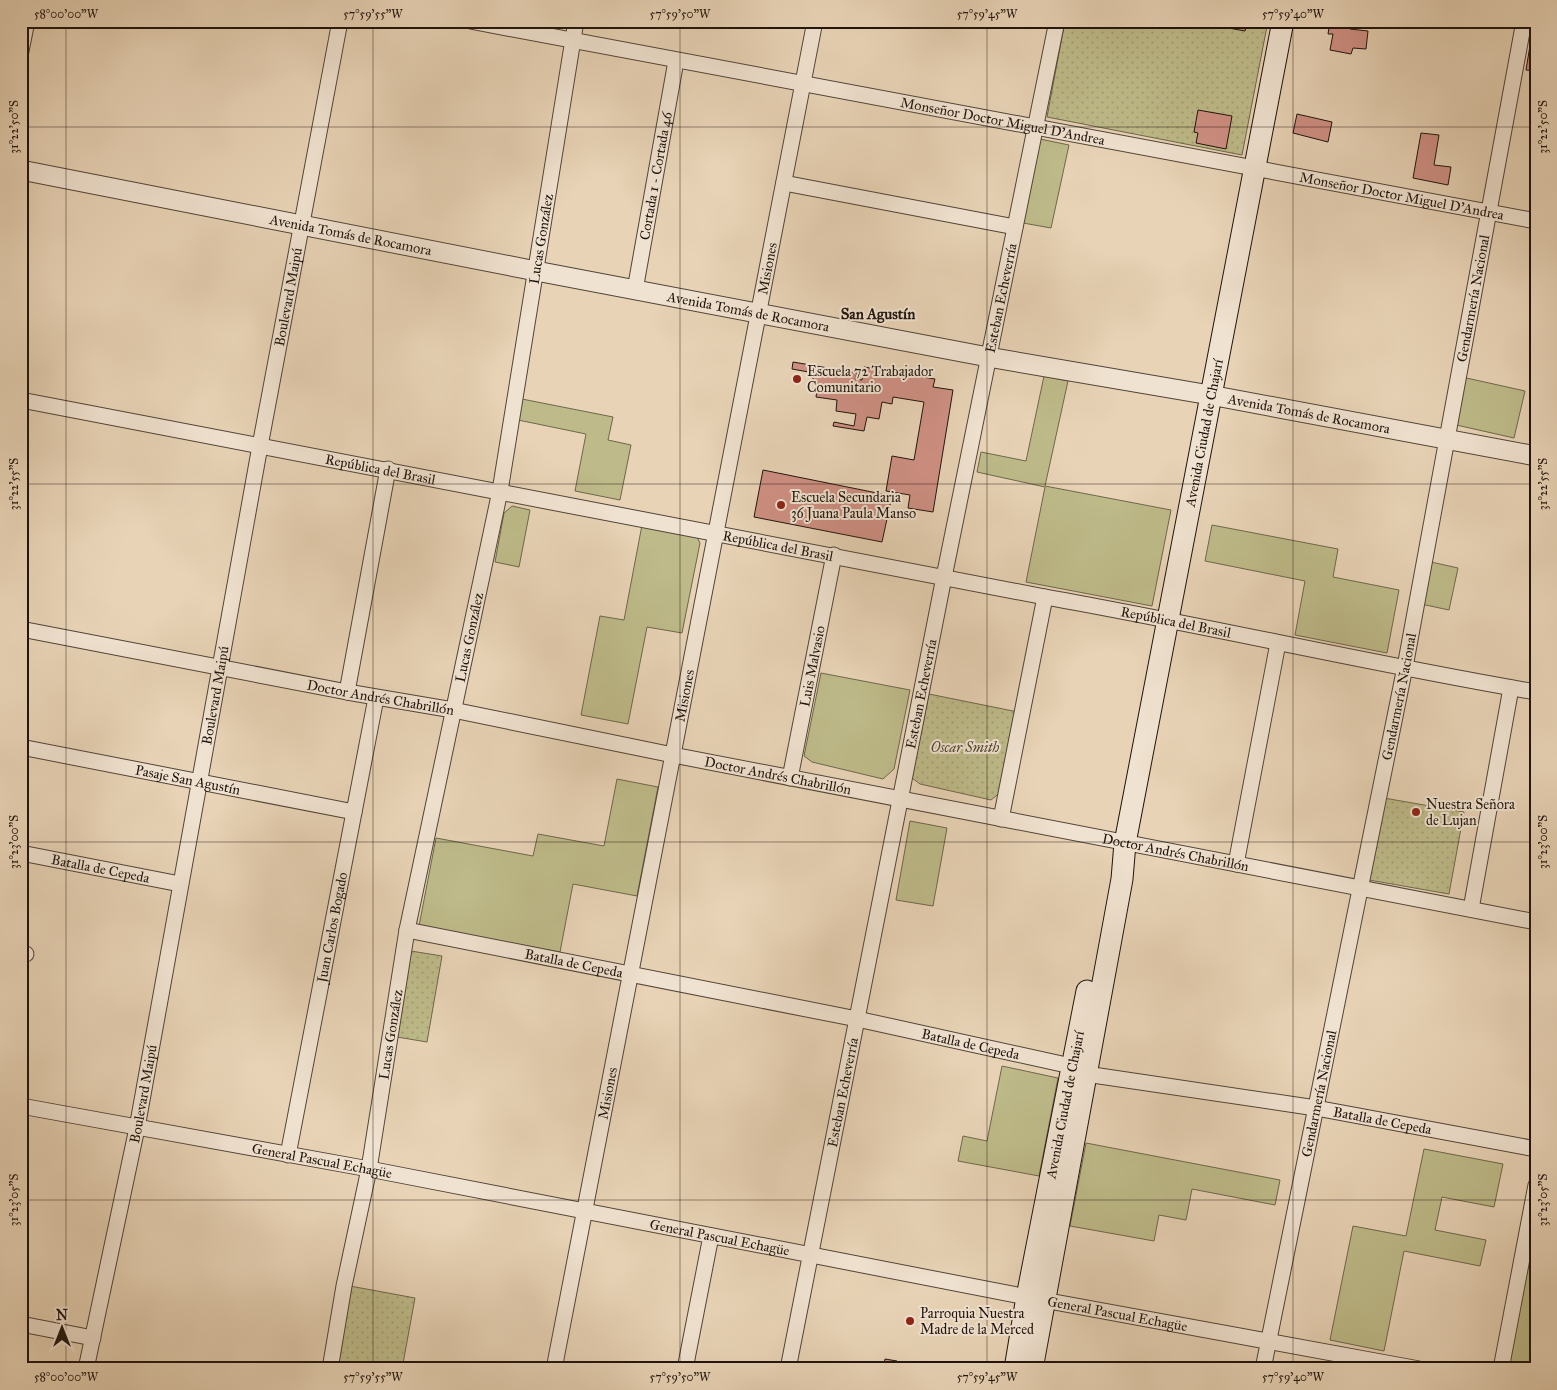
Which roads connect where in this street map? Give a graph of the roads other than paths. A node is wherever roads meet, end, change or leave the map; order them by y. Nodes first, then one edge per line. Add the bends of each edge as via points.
1 (27, 21) edge
2 (340, 21) edge
3 (470, 21) edge
4 (576, 21) edge
5 (815, 21) edge
6 (1056, 21) edge
7 (1283, 21) edge
8 (1524, 21) edge
9 (572, 40) junction
10 (21, 51) edge
11 (676, 61) junction
12 (803, 85) junction
13 (1036, 127) junction
14 (1255, 168) junction
15 (21, 170) edge
16 (784, 183) junction
17 (1488, 212) junction
18 (1536, 221) edge
19 (302, 226) junction
20 (1015, 227) junction
21 (536, 272) junction
22 (635, 290) junction
23 (759, 312) junction
24 (988, 357) junction
25 (1210, 395) junction
26 (21, 400) edge
27 (1446, 439) junction
28 (260, 446) junction
29 (1536, 456) edge
30 (388, 469) junction
31 (500, 491) junction
32 (718, 532) junction
33 (834, 555) junction
34 (944, 577) junction
35 (1045, 597) junction
36 (1168, 619) junction
37 (21, 629) edge
38 (1278, 643) junction
39 (1405, 667) junction
40 (221, 668) junction
41 (1511, 688) junction
42 (347, 692) junction
43 (1536, 692) edge
44 (376, 698) junction
45 (453, 710) junction
46 (21, 747) edge
47 (673, 755) junction
48 (790, 778) junction
49 (199, 783) junction
50 (900, 799) junction
51 (354, 812) junction
52 (1001, 819) junction
53 (1125, 843) junction
54 (21, 853) edge
55 (1236, 864) junction
56 (180, 884) junction
57 (1360, 888) junction
58 (1471, 909) junction
59 (1536, 922) edge
60 (407, 930) junction
61 (630, 974) junction
62 (857, 1019) junction
63 (1078, 1070) junction
64 (21, 1106) edge
65 (1316, 1108) junction
66 (137, 1128) junction
67 (1536, 1149) edge
68 (288, 1155) junction
69 (369, 1169) junction
70 (1536, 1185) edge
71 (585, 1210) junction
72 (711, 1236) junction
73 (811, 1255) junction
74 (1036, 1299) junction
75 (21, 1324) edge
76 (93, 1338) junction
77 (1268, 1340) junction
78 (86, 1369) edge
79 (330, 1369) edge
80 (554, 1369) edge
81 (685, 1369) edge
82 (788, 1369) edge
83 (1015, 1369) edge
84 (1032, 1369) edge
85 (1262, 1369) edge
86 (1419, 1369) edge
87 (1501, 1369) edge

1 - 10 street
2 - 19 street, Boulevard Maipú
3 - 9 street, Monseñor Doctor Miguel D'Andrea
4 - 9 street, Lucas González
5 - 12 street, Misiones
6 - 13 street, Esteban Echeverría
7 - 14 main road, Avenida Ciudad de Chajarí
8 - 17 street, Gendarmería Nacional
9 - 11 street, Monseñor Doctor Miguel D'Andrea
9 - 21 street, Lucas González
11 - 12 street, Monseñor Doctor Miguel D'Andrea
11 - 22 street, Cortada 1 - Cortada 46
12 - 13 street, Monseñor Doctor Miguel D'Andrea
12 - 16 street, Misiones
13 - 14 street, Monseñor Doctor Miguel D'Andrea
13 - 20 street, Esteban Echeverría
14 - 17 street, Monseñor Doctor Miguel D'Andrea
14 - 25 main road, Avenida Ciudad de Chajarí
15 - 19 street, Avenida Tomás de Rocamora
16 - 20 street
16 - 23 street, Misiones
17 - 18 street, Monseñor Doctor Miguel D'Andrea
17 - 27 street, Gendarmería Nacional
19 - 21 street, Avenida Tomás de Rocamora
19 - 28 street, Boulevard Maipú
20 - 24 street, Esteban Echeverría
21 - 22 street, Avenida Tomás de Rocamora
21 - 31 street, Lucas González
22 - 23 street, Avenida Tomás de Rocamora
23 - 24 street, Avenida Tomás de Rocamora
23 - 32 street, Misiones
24 - 25 street, Avenida Tomás de Rocamora
24 - 34 street, Esteban Echeverría
25 - 27 street, Avenida Tomás de Rocamora
25 - 36 main road, Avenida Ciudad de Chajarí
26 - 28 street, República del Brasil
27 - 29 street, Avenida Tomás de Rocamora
27 - 39 street, Gendarmería Nacional
28 - 30 street, República del Brasil
28 - 40 street, Boulevard Maipú
30 - 31 street, República del Brasil
30 - 42 street
31 - 32 street, República del Brasil
31 - 45 street, Lucas González
32 - 33 street, República del Brasil
32 - 47 street, Misiones
33 - 34 street, República del Brasil
33 - 48 street, Luis Malvasio
34 - 35 street, República del Brasil
34 - 50 street, Esteban Echeverría
35 - 36 street, República del Brasil
35 - 52 street
36 - 38 street, República del Brasil
36 - 53 main road, Avenida Ciudad de Chajarí
37 - 40 street, Doctor Andrés Chabrillón
38 - 39 street, República del Brasil
38 - 55 street
39 - 41 street, República del Brasil
39 - 57 street, Gendarmería Nacional
40 - 42 street, Doctor Andrés Chabrillón
40 - 49 street, Boulevard Maipú
41 - 43 street, República del Brasil
41 - 58 street
42 - 44 street, Doctor Andrés Chabrillón
44 - 45 street, Doctor Andrés Chabrillón
44 - 51 street, Juan Carlos Bogado
45 - 47 street, Doctor Andrés Chabrillón
45 - 60 street, Lucas González
46 - 49 street, Pasaje San Agustín
47 - 48 street, Doctor Andrés Chabrillón
47 - 61 street, Misiones
48 - 50 street, Doctor Andrés Chabrillón
49 - 51 street, Pasaje San Agustín
49 - 56 street, Boulevard Maipú
50 - 52 street, Doctor Andrés Chabrillón
50 - 62 street, Esteban Echeverría
51 - 68 street, Juan Carlos Bogado
52 - 53 street, Doctor Andrés Chabrillón
53 - 55 street, Doctor Andrés Chabrillón
53 - 63 main road, Avenida Ciudad de Chajarí via 1122,879
54 - 56 street, Batalla de Cepeda
55 - 57 street, Doctor Andrés Chabrillón
56 - 66 street, Boulevard Maipú
57 - 58 street, Doctor Andrés Chabrillón
57 - 65 street, Gendarmería Nacional
58 - 59 street, Doctor Andrés Chabrillón
60 - 61 street, Batalla de Cepeda
60 - 69 street, Lucas González
61 - 62 street, Batalla de Cepeda
61 - 71 street, Misiones
62 - 63 street, Batalla de Cepeda
62 - 73 street, Esteban Echeverría
63 - 65 street, Batalla de Cepeda
63 - 74 main road, Avenida Ciudad de Chajarí
64 - 66 street, General Pascual Echagüe
65 - 67 street, Batalla de Cepeda
65 - 77 street, Gendarmería Nacional
66 - 68 street, General Pascual Echagüe
66 - 76 street, Boulevard Maipú
68 - 69 street, General Pascual Echagüe
69 - 71 street, General Pascual Echagüe
69 - 79 street, Lucas González
70 - 87 street
71 - 72 street, General Pascual Echagüe
71 - 80 street, Misiones
72 - 73 street, General Pascual Echagüe
72 - 81 street
73 - 74 street, General Pascual Echagüe
73 - 82 street, Esteban Echeverría
74 - 77 street, General Pascual Echagüe
74 - 83 main road, Avenida Ciudad de Chajarí
74 - 84 main road, Avenida Ciudad de Chajarí
75 - 76 street
76 - 78 street, Boulevard Maipú
77 - 85 street, Gendarmería Nacional
77 - 86 street, General Pascual Echagüe

